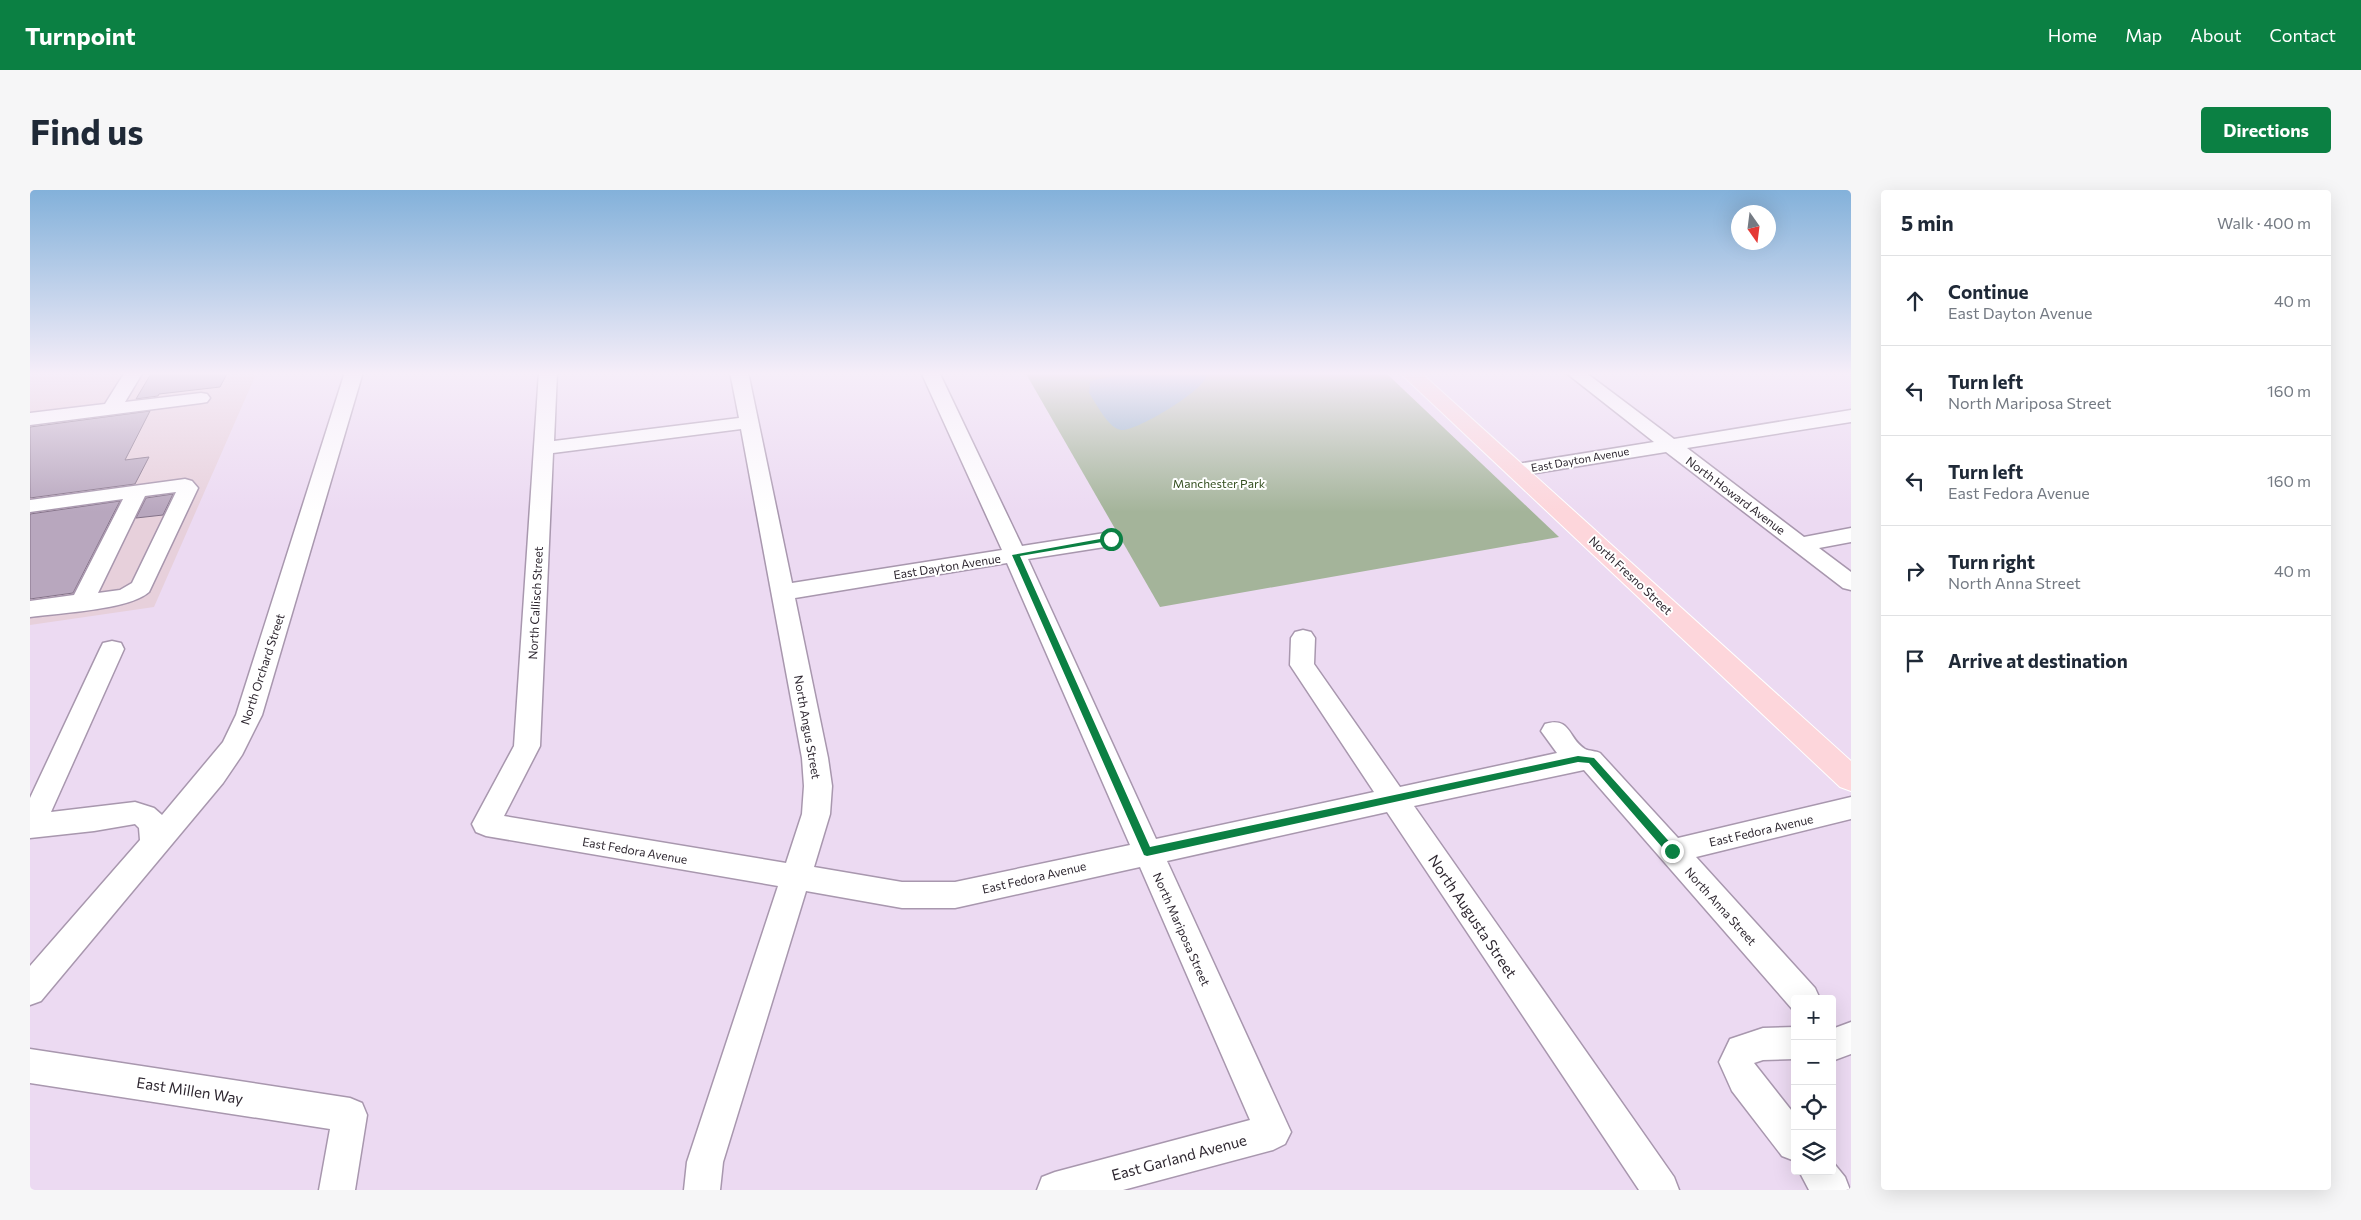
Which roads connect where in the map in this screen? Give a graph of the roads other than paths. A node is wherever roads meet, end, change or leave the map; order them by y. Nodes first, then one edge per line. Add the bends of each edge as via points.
1 (340, 419) edge
2 (545, 419) edge
3 (747, 419) edge
4 (952, 419) edge
5 (1460, 419) edge
6 (1635, 419) edge
7 (1834, 419) edge
8 (748, 422) junction
9 (1668, 444) junction
10 (543, 448) junction
11 (1517, 470) junction
12 (137, 491) junction
13 (30, 506) edge
14 (1851, 534) edge
15 (1111, 539) dead end
16 (1801, 544) junction
17 (1015, 555) junction
18 (1851, 582) edge
19 (783, 592) junction
20 (82, 602) junction
21 (30, 610) edge
22 (1303, 638) dead end
23 (112, 649) dead end
24 (1554, 731) dead end
25 (1578, 759) junction
26 (1851, 779) edge
27 (1393, 799) junction
28 (1851, 808) edge
29 (486, 824) joint
30 (30, 826) edge
31 (155, 842) junction
32 (1672, 851) junction
33 (1147, 852) junction
34 (795, 877) junction
35 (30, 990) edge
36 (1800, 995) edge
37 (1851, 1038) edge
38 (1791, 1043) edge
39 (1836, 1044) edge
40 (30, 1066) edge
41 (1273, 1132) joint
42 (1791, 1138) edge
43 (1820, 1175) edge
44 (337, 1190) edge
45 (702, 1190) edge
46 (1055, 1190) edge
47 (1661, 1190) edge
48 (1832, 1190) edge

1 - 31 street, North Orchard Street via 249,716 233,748 213,775
2 - 10 street, North Callisch Street
3 - 8 street, North Angus Street
4 - 17 street, North Mariposa Street
5 - 11 main road, North Fresno Street
6 - 9 street, North Howard Avenue
7 - 9 street, East Dayton Avenue
8 - 10 street
8 - 19 street, North Angus Street
9 - 11 street, East Dayton Avenue
9 - 16 street, North Howard Avenue
10 - 29 street, North Callisch Street via 528,746
11 - 26 main road, North Fresno Street
12 - 13 street
12 - 20 street
12 - 20 street via 185,485 188,488 141,587 128,596
14 - 16 street
15 - 17 street, East Dayton Avenue
16 - 18 street, North Howard Avenue
17 - 19 street, East Dayton Avenue
17 - 33 street, North Mariposa Street
19 - 34 street, North Angus Street via 818,786 816,814
20 - 21 street
22 - 27 street, North Augusta Street via 1302,665
23 - 30 street
24 - 25 street, North Anna Street
25 - 27 street, East Fedora Avenue
25 - 32 street, North Anna Street via 1591,760
27 - 33 street, East Fedora Avenue
27 - 47 street, North Augusta Street
28 - 32 street, East Fedora Avenue
29 - 34 street, East Fedora Avenue
30 - 31 street via 135,813 152,822
31 - 35 street, North Orchard Street
32 - 36 street, North Anna Street
33 - 34 street, East Fedora Avenue via 955,895 902,895
33 - 41 street, North Mariposa Street
34 - 45 street, North Angus Street via 705,1162
37 - 39 street
38 - 42 street via 1763,1044 1742,1051 1736,1062 1744,1079
40 - 44 street, East Millen Way via 350,1115
41 - 46 street, East Garland Avenue
43 - 48 street

